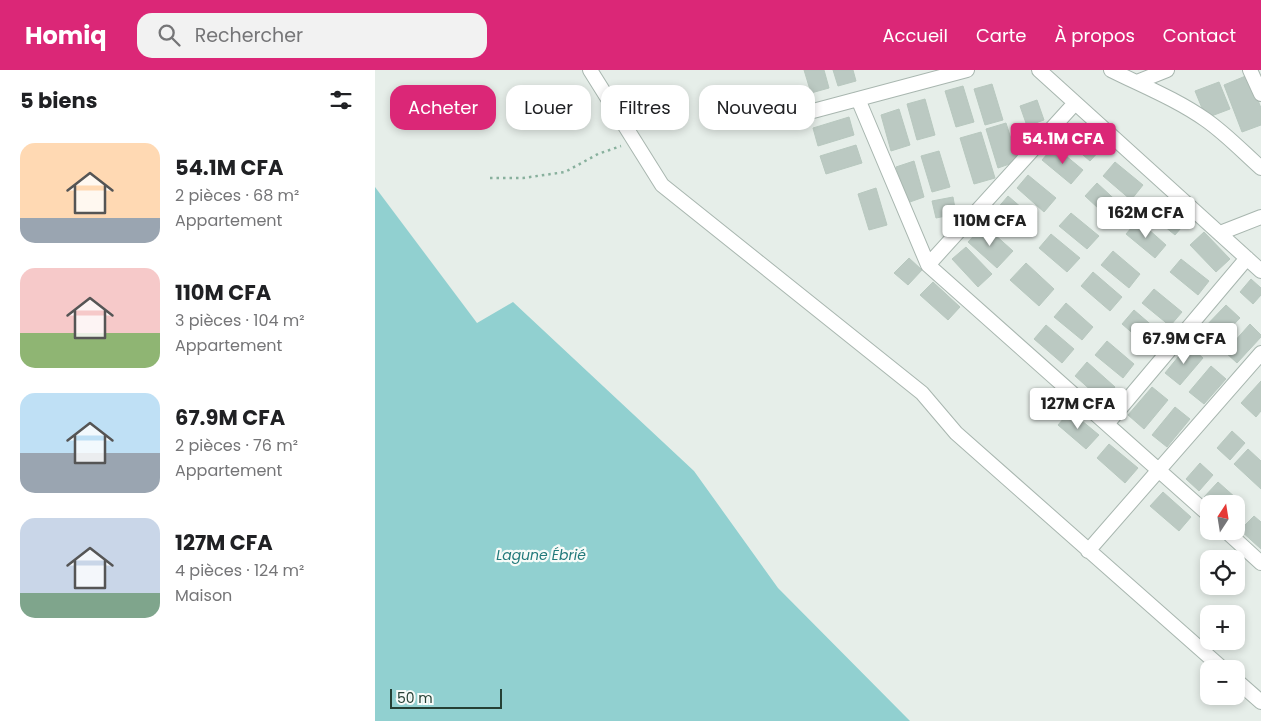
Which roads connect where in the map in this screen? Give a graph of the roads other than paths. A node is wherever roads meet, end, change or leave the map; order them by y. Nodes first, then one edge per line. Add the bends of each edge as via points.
1 (590, 70) edge
2 (967, 70) edge
3 (1039, 70) edge
4 (1111, 70) edge
5 (1167, 70) edge
6 (1250, 70) edge
7 (1137, 82) junction
8 (1261, 94) edge
9 (858, 99) junction
10 (1075, 102) junction
11 (815, 110) edge
12 (1261, 168) edge
13 (1261, 217) edge
14 (1220, 233) junction
15 (1247, 258) junction
16 (928, 266) junction
17 (1261, 271) edge
18 (1261, 353) edge
19 (1107, 424) junction
20 (1159, 470) junction
21 (1200, 508) edge
22 (1236, 540) edge
23 (1088, 550) junction
24 (1261, 563) edge
25 (1213, 660) edge
26 (1245, 688) edge
27 (1261, 702) edge

1 - 23 street via 662,185 922,393 956,433
2 - 9 street
3 - 10 street
4 - 7 street
5 - 7 street
6 - 8 street
7 - 12 street via 1206,120
9 - 11 street
9 - 16 street
10 - 14 street
10 - 16 street
13 - 14 street
14 - 15 street
15 - 17 street
15 - 19 street
16 - 19 street
18 - 20 street
19 - 20 street
20 - 21 street
20 - 23 street
22 - 24 street
23 - 25 street
26 - 27 street

